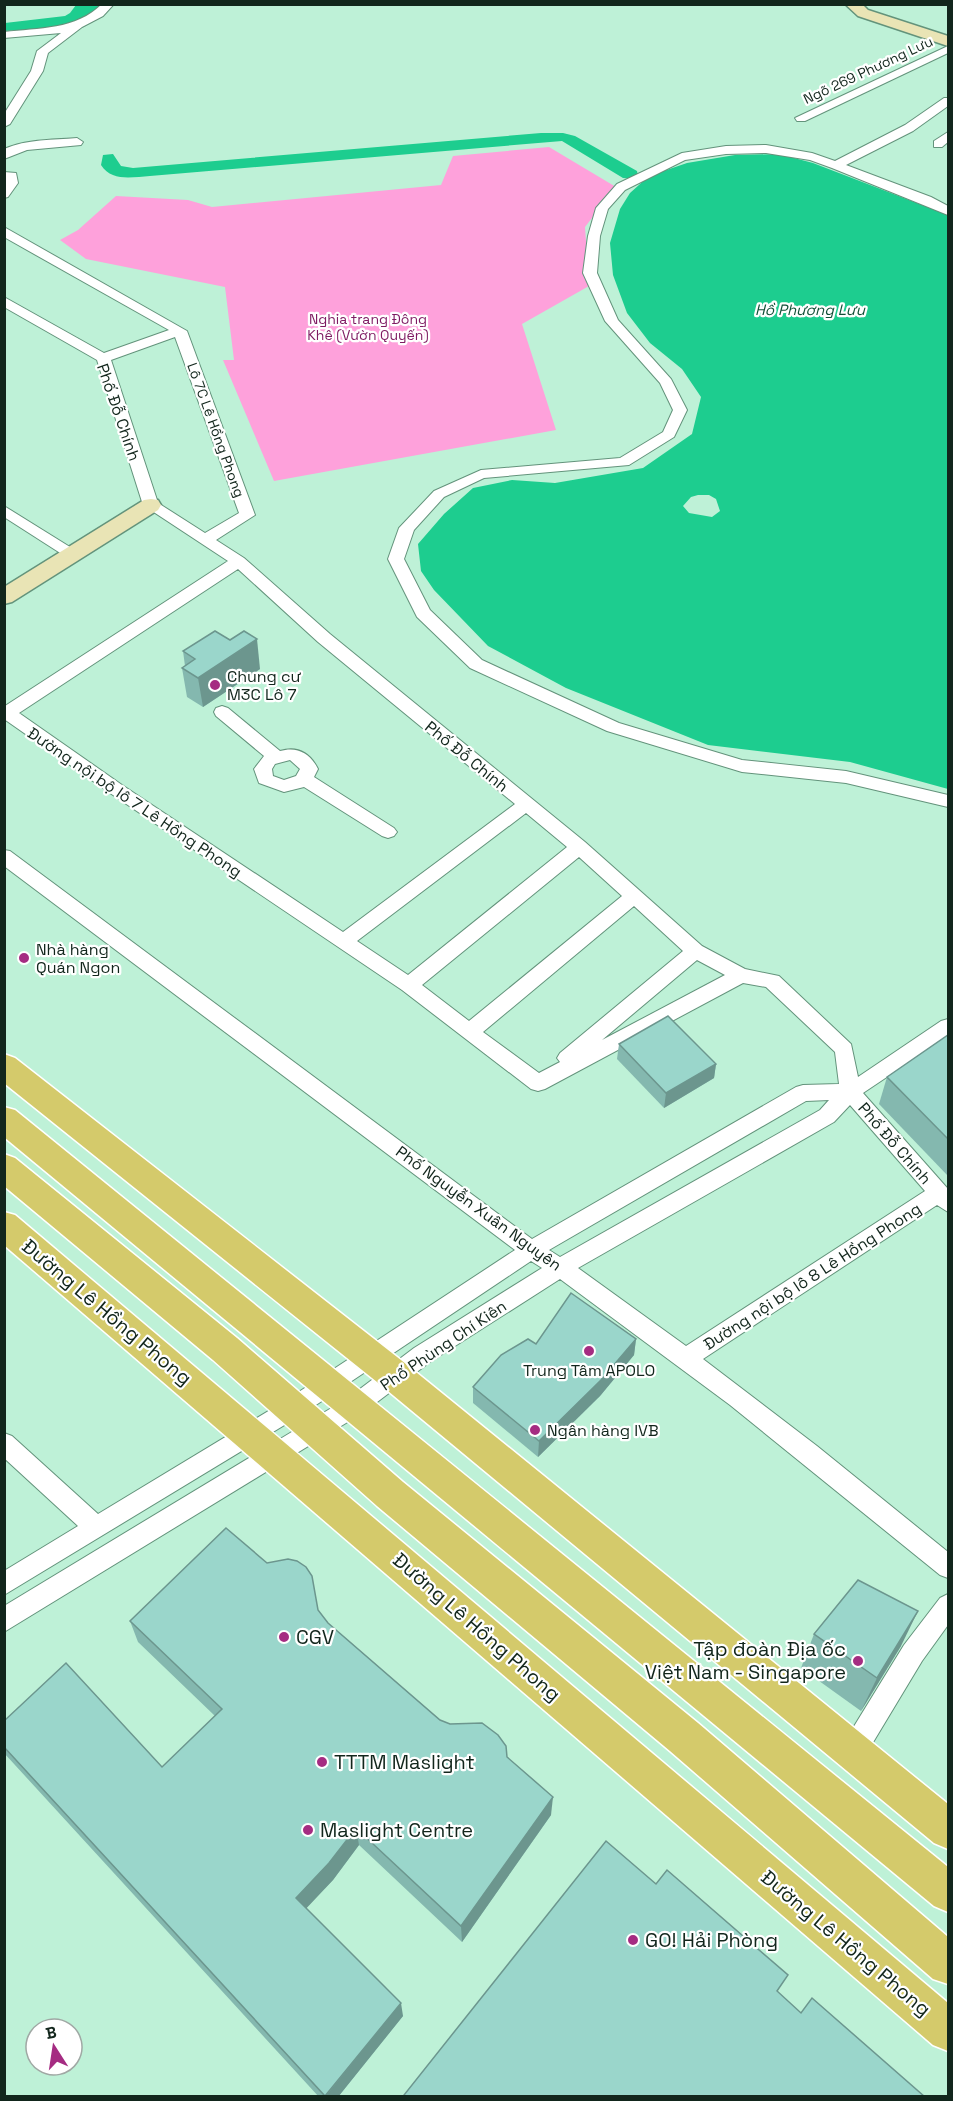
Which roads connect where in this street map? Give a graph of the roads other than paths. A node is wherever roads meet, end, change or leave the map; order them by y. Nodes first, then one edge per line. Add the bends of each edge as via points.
1 (109, 4) edge
2 (852, 4) edge
3 (77, 26) junction
4 (49, 30) junction
5 (4, 35) edge
6 (57, 41) junction
7 (948, 41) edge
8 (948, 50) edge
9 (948, 101) edge
10 (801, 118) dead end
11 (4, 124) edge
12 (77, 142) dead end
13 (4, 155) edge
14 (836, 165) junction
15 (8, 176) edge
16 (4, 194) edge
17 (948, 212) edge
18 (4, 231) edge
19 (4, 301) edge
20 (180, 331) junction
21 (103, 358) junction
22 (152, 505) junction
23 (4, 510) edge
24 (204, 540) junction
25 (73, 555) junction
26 (239, 561) junction
27 (4, 597) edge
28 (222, 712) dead end
29 (275, 756) junction
30 (304, 779) junction
31 (948, 801) edge
32 (527, 804) junction
33 (388, 832) dead end
34 (579, 847) junction
35 (4, 856) edge
36 (634, 896) junction
37 (344, 941) junction
38 (695, 951) junction
39 (741, 975) junction
40 (409, 985) junction
41 (948, 1026) edge
42 (469, 1032) junction
43 (4, 1066) edge
44 (538, 1083) junction
45 (850, 1092) junction
46 (4, 1119) edge
47 (4, 1167) edge
48 (944, 1198) edge
49 (4, 1225) edge
50 (531, 1250) junction
51 (561, 1267) junction
52 (686, 1359) junction
53 (382, 1366) junction
54 (343, 1395) junction
55 (305, 1418) junction
56 (4, 1443) edge
57 (263, 1444) junction
58 (96, 1528) junction
59 (948, 1567) edge
60 (8, 1583) edge
61 (31, 1604) junction
62 (948, 1606) edge
63 (4, 1620) edge
64 (854, 1750) junction
65 (948, 1828) edge
66 (948, 1892) edge
67 (948, 1964) edge
68 (948, 2030) edge

1 - 3 street
2 - 7 street via 863,13
3 - 4 street
3 - 6 street
4 - 5 street
4 - 6 street
6 - 11 street via 43,51 37,71
8 - 10 street, Ngõ 269 Phương Lưu
9 - 14 street via 909,128
12 - 13 street via 20,147
13 - 15 street
14 - 17 street
14 - 31 street via 782,151 714,151 682,157 621,187 602,208 590,273 612,321 666,382 680,410 669,434 624,462 481,474 439,494 407,528 396,559 423,613 476,664 613,727 742,766 846,777
15 - 16 street via 12,183
18 - 20 street
19 - 21 street, Phố Đỗ Chính
20 - 21 street
20 - 24 street, Lô 7C Lê Hồng Phong via 247,515
21 - 22 street, Phố Đỗ Chính
22 - 24 street, Phố Đỗ Chính
22 - 25 street
23 - 25 street
24 - 26 street, Phố Đỗ Chính
25 - 27 street
26 - 32 street, Phố Đỗ Chính via 336,648
26 - 37 street, Đường nội bộ lô 7 Lê Hồng Phong via 9,714
28 - 29 street
29 - 30 street via 290,754 303,759 309,768
29 - 30 street via 265,764 266,779 277,786 292,786
30 - 33 street
32 - 34 street, Phố Đỗ Chính
32 - 37 street
34 - 36 street, Phố Đỗ Chính
34 - 40 street
35 - 50 street, Phố Nguyễn Xuân Nguyên
36 - 38 street, Phố Đỗ Chính
36 - 42 street
37 - 40 street, Đường nội bộ lô 7 Lê Hồng Phong
38 - 39 street, Phố Đỗ Chính
38 - 44 street
39 - 44 street
39 - 45 street, Phố Đỗ Chính via 772,981 844,1050
40 - 42 street, Đường nội bộ lô 7 Lê Hồng Phong
41 - 45 street, Phố Phùng Chí Kiên
42 - 44 street, Đường nội bộ lô 7 Lê Hồng Phong
43 - 53 main road
45 - 48 street, Phố Đỗ Chính
45 - 50 street, Phố Phùng Chí Kiên via 803,1093
45 - 51 street, Phố Phùng Chí Kiên via 827,1116
46 - 54 main road
47 - 55 main road
48 - 52 street, Đường nội bộ lô 8 Lê Hồng Phong
49 - 57 main road, Đường Lê Hồng Phong
50 - 51 street, Phố Nguyễn Xuân Nguyên
50 - 53 street, Phố Phùng Chí Kiên
51 - 52 street, Phố Nguyễn Xuân Nguyên
51 - 53 street, Phố Phùng Chí Kiên via 422,1355
52 - 59 street, Phố Nguyễn Xuân Nguyên via 835,1472
53 - 54 street, Phố Phùng Chí Kiên
53 - 54 street, Phố Phùng Chí Kiên
53 - 64 main road
54 - 55 street, Phố Phùng Chí Kiên
54 - 55 street, Phố Phùng Chí Kiên
54 - 66 main road
55 - 57 street, Phố Phùng Chí Kiên
55 - 57 street, Phố Phùng Chí Kiên
55 - 67 main road
56 - 58 street
57 - 58 street, Phố Phùng Chí Kiên
57 - 61 street, Phố Phùng Chí Kiên
57 - 68 main road, Đường Lê Hồng Phong
58 - 60 street, Phố Phùng Chí Kiên
60 - 61 street
61 - 63 street, Phố Phùng Chí Kiên
62 - 64 street via 913,1653
64 - 65 main road

